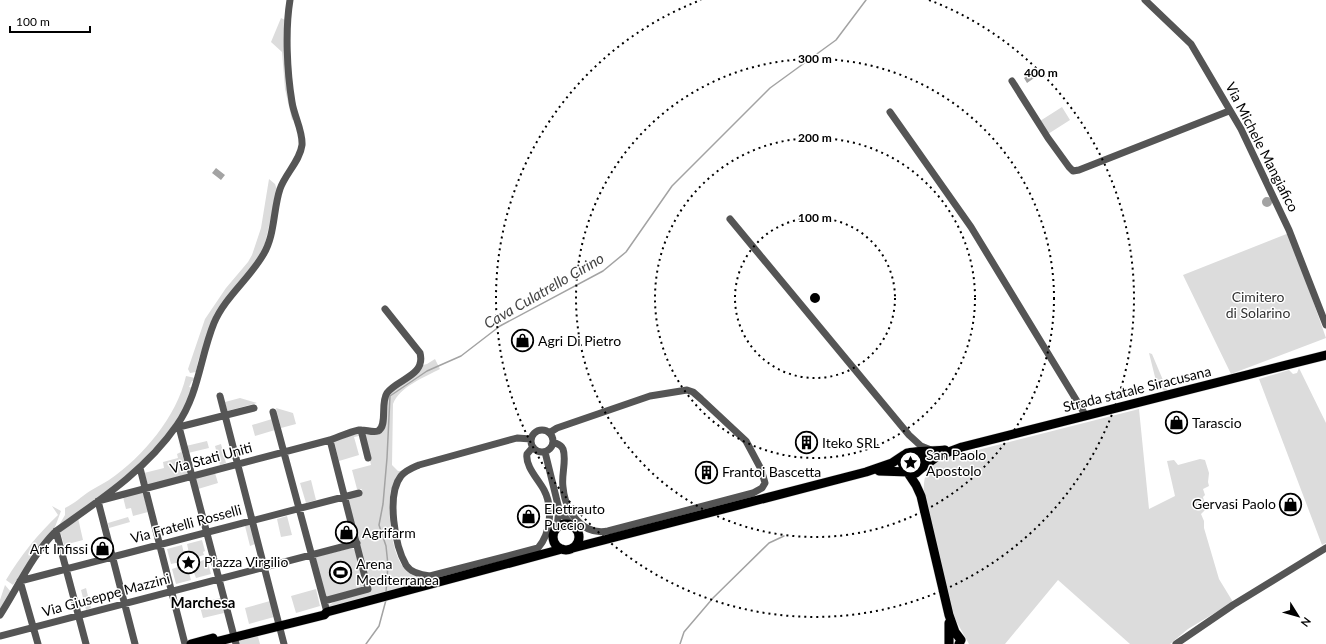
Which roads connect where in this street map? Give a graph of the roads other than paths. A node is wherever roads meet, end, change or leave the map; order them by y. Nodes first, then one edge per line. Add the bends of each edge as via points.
1 (290, 0) edge
2 (1145, 0) edge
3 (1012, 81) dead end
4 (1229, 111) junction
5 (890, 112) dead end
6 (730, 219) dead end
7 (385, 309) dead end
8 (1326, 325) edge
9 (1326, 355) edge
10 (220, 396) dead end
11 (254, 408) dead end
12 (273, 412) dead end
13 (225, 415) junction
14 (1086, 416) junction
15 (178, 426) junction
16 (361, 430) junction
17 (549, 433) junction
18 (909, 435) junction
19 (531, 439) junction
20 (330, 440) junction
21 (553, 442) junction
22 (533, 447) junction
23 (955, 450) junction
24 (284, 452) junction
25 (545, 452) junction
26 (906, 454) junction
27 (368, 458) dead end
28 (922, 458) junction
29 (238, 464) junction
30 (140, 468) junction
31 (866, 472) junction
32 (907, 472) junction
33 (192, 476) junction
34 (145, 488) junction
35 (359, 492) dead end
36 (345, 496) junction
37 (921, 496) junction
38 (98, 501) junction
39 (299, 508) junction
40 (559, 509) junction
41 (252, 520) junction
42 (576, 530) junction
43 (56, 531) junction
44 (206, 532) junction
45 (556, 532) junction
46 (600, 541) junction
47 (357, 543) junction
48 (159, 544) junction
49 (573, 548) junction
50 (1326, 548) edge
51 (562, 550) junction
52 (311, 555) junction
53 (113, 557) junction
54 (534, 557) junction
55 (264, 567) junction
56 (66, 569) junction
57 (218, 579) junction
58 (20, 581) junction
59 (171, 591) junction
60 (324, 601) junction
61 (125, 603) junction
62 (327, 612) junction
63 (0, 615) edge
64 (78, 615) junction
65 (949, 616) junction
66 (279, 624) junction
67 (33, 627) junction
68 (0, 636) edge
69 (234, 638) edge
70 (959, 643) edge
71 (38, 644) edge
72 (86, 644) edge
73 (136, 644) edge
74 (185, 644) edge
75 (191, 644) edge
76 (207, 644) edge
77 (284, 644) edge
78 (949, 644) edge
79 (1176, 644) edge

1 - 15 street via 288,65 292,104 301,138 300,150 280,189 264,254 218,316 201,360 195,392
2 - 4 street, Via Michele Mangiafico via 1191,44
3 - 4 street via 1048,138 1073,171
4 - 8 street, Via Michele Mangiafico via 1252,149 1277,203
5 - 14 street via 971,227
6 - 18 street
7 - 16 street, Via Stati Uniti via 420,353 421,361 414,374 386,394 380,430
9 - 14 main road, Strada statale Siracusana
10 - 13 street
11 - 13 street
12 - 24 street
13 - 15 street
13 - 29 street
14 - 23 main road, Strada statale Siracusana
15 - 30 street
15 - 33 street
16 - 20 street, Via Stati Uniti
16 - 27 street
17 - 19 street via 538,431
17 - 21 street
17 - 21 street via 650,396 687,390 693,392 746,441 761,469 765,483 753,493 608,531 594,532 578,521 569,508 562,486 563,450 559,444
18 - 26 street via 911,443
18 - 28 street
19 - 22 street
19 - 22 street via 517,438 419,465 401,476 394,494 392,517 406,565 416,573 430,576 538,548 546,536 549,514 544,490 527,458
20 - 24 street, Via Stati Uniti
20 - 36 street
21 - 25 street
22 - 25 street via 536,451
23 - 28 main road
23 - 28 main road via 939,451
24 - 29 street, Via Stati Uniti
24 - 39 street
25 - 40 street
26 - 28 main road
26 - 31 main road via 892,463
26 - 32 main road via 902,463
28 - 32 main road via 916,473
28 - 37 main road
29 - 33 street, Via Stati Uniti
29 - 41 street
30 - 34 street
30 - 38 street
31 - 32 main road
31 - 46 main road
32 - 37 main road
33 - 34 street, Via Stati Uniti
33 - 44 street
34 - 38 street, Via Stati Uniti
34 - 48 street
35 - 36 street, Via Fratelli Rosselli
36 - 39 street, Via Fratelli Rosselli
36 - 47 street
37 - 65 main road
38 - 43 street
38 - 53 street
39 - 41 street, Via Fratelli Rosselli
39 - 52 street
40 - 42 street
40 - 45 street
41 - 44 street, Via Fratelli Rosselli
41 - 55 street
42 - 45 main road via 564,525
42 - 46 main road via 587,539
42 - 49 main road via 578,541
43 - 56 street
43 - 58 street via 38,551
44 - 48 street, Via Fratelli Rosselli
44 - 57 street
45 - 51 main road via 556,545
45 - 54 main road via 547,547
46 - 49 main road
47 - 52 street, Via Giuseppe Mazzini
47 - 60 street via 368,589
48 - 53 street, Via Fratelli Rosselli
48 - 59 street
49 - 51 main road
50 - 79 street via 1233,605
51 - 54 main road
52 - 55 street, Via Giuseppe Mazzini
52 - 60 street
53 - 56 street, Via Fratelli Rosselli
53 - 61 street
54 - 62 main road
55 - 57 street, Via Giuseppe Mazzini
55 - 66 street
56 - 58 street, Via Fratelli Rosselli
56 - 64 street
57 - 59 street, Via Giuseppe Mazzini
57 - 69 street
58 - 63 street
58 - 67 street
59 - 61 street, Via Giuseppe Mazzini
59 - 74 street
60 - 62 street
61 - 64 street, Via Giuseppe Mazzini
61 - 73 street
62 - 66 main road via 324,615
64 - 67 street, Via Giuseppe Mazzini
64 - 72 street
65 - 70 main road
65 - 78 main road
66 - 69 main road
66 - 77 street
67 - 68 street, Via Giuseppe Mazzini
67 - 71 street
69 - 75 main road
69 - 76 main road

